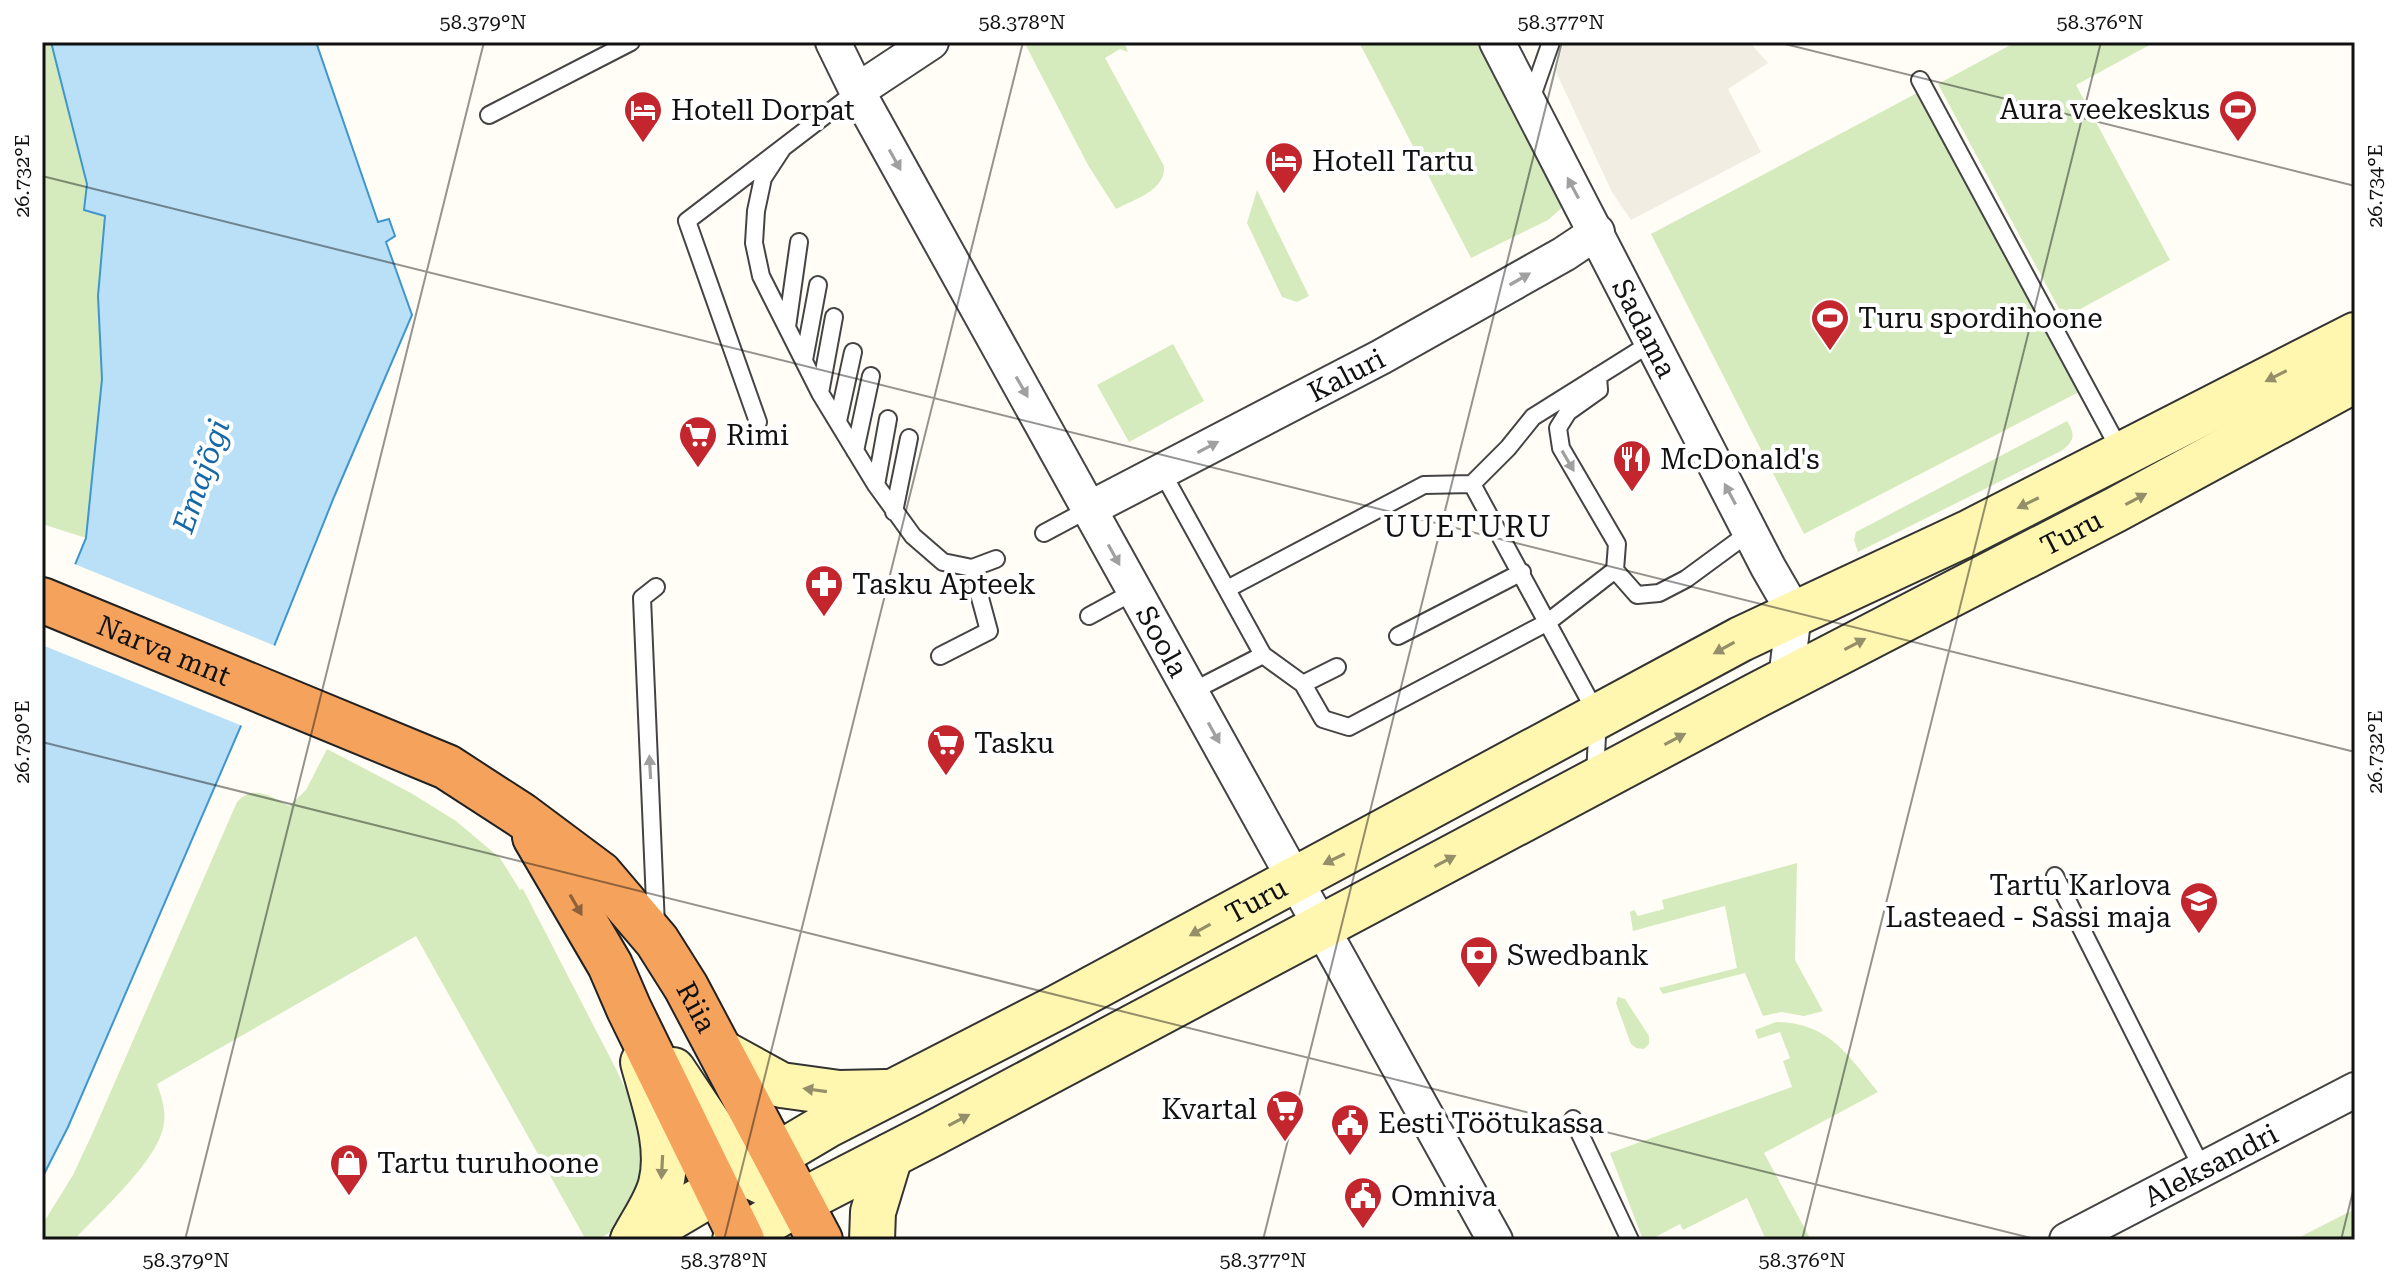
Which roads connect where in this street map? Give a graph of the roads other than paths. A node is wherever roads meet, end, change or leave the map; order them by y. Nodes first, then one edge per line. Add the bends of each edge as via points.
1 (833, 42) edge
2 (931, 42) edge
3 (1497, 42) edge
4 (1551, 42) edge
5 (627, 43) edge
6 (1920, 80) dead end
7 (857, 91) junction
8 (1529, 103) junction
9 (489, 115) dead end
10 (782, 149) junction
11 (1597, 232) junction
12 (799, 242) dead end
13 (818, 285) dead end
14 (834, 317) dead end
15 (787, 329) junction
16 (2355, 335) edge
17 (1651, 343) junction
18 (853, 352) dead end
19 (804, 360) junction
20 (871, 376) dead end
21 (1598, 376) junction
22 (2355, 380) edge
23 (820, 393) junction
24 (888, 419) dead end
25 (838, 421) junction
26 (758, 422) dead end
27 (909, 438) dead end
28 (855, 451) junction
29 (2123, 456) junction
30 (1162, 472) junction
31 (1472, 484) junction
32 (876, 485) junction
33 (1089, 509) junction
34 (894, 512) junction
35 (1750, 532) junction
36 (1044, 533) dead end
37 (996, 559) dead end
38 (972, 568) junction
39 (1615, 570) junction
40 (1522, 572) junction
41 (656, 587) dead end
42 (1227, 589) junction
43 (1135, 591) junction
44 (42, 600) edge
45 (1794, 612) junction
46 (1089, 616) dead end
47 (1548, 622) junction
48 (1398, 636) dead end
49 (1263, 655) junction
50 (940, 656) dead end
51 (1337, 667) dead end
52 (1786, 680) junction
53 (1303, 684) junction
54 (1191, 692) junction
55 (284, 702) joint
56 (1598, 716) junction
57 (1595, 782) junction
58 (521, 815) junction
59 (2055, 876) dead end
60 (1293, 879) junction
61 (1321, 926) junction
62 (657, 941) junction
63 (629, 1009) junction
64 (721, 1052) junction
65 (2355, 1090) edge
66 (892, 1092) junction
67 (1573, 1119) dead end
68 (890, 1156) junction
69 (2203, 1170) junction
70 (757, 1209) edge
71 (633, 1240) edge
72 (820, 1240) edge
73 (872, 1240) edge
74 (1495, 1240) edge
75 (1630, 1240) edge
76 (2067, 1240) edge

1 - 7 street, Soola
2 - 7 street
3 - 8 street, Sadama
4 - 8 lane
5 - 9 lane
6 - 29 lane
7 - 10 lane
7 -> 33 street, Soola
11 -> 8 street, Sadama
10 - 15 lane via 763,178 754,243 761,276
10 - 26 lane via 687,221
11 - 17 street, Sadama
30 -> 11 street, Kaluri via 1452,318
12 - 15 lane
13 - 19 lane
14 - 23 lane
15 - 19 lane
16 -> 29 main road, Turu
17 - 21 lane
35 -> 17 street, Sadama
18 - 25 lane
19 - 23 lane
20 - 28 lane
21 - 31 lane via 1533,417
21 -> 39 lane via 1599,390 1568,412 1558,428 1561,448 1617,544
52 -> 22 main road, Turu
23 - 25 lane
24 - 32 lane
25 - 28 lane
27 - 34 lane
28 - 32 lane
29 -> 45 main road, Turu
30 - 33 street, Kaluri
30 - 42 lane
31 - 40 lane
31 - 42 lane via 1424,485
32 - 34 lane
33 - 36 lane
33 -> 43 street, Soola
34 - 38 lane via 943,562
35 - 39 lane via 1659,593 1637,595
35 - 45 street, Sadama
37 - 38 lane
38 - 50 lane via 989,631
39 - 47 lane
40 - 47 lane
40 - 48 lane
62 -> 41 lane via 642,598
42 - 49 lane
43 - 46 lane
43 - 54 street, Soola
44 - 55 highway, Narva mnt
45 - 52 street
45 -> 56 main road, Turu
47 - 53 lane via 1349,727 1323,719
47 - 56 lane
49 - 53 lane
49 - 54 lane
51 - 53 lane
57 -> 52 main road, Turu
54 -> 60 street, Soola
55 - 58 highway, Riia via 447,767
56 - 57 lane
56 -> 60 main road, Turu
61 -> 57 main road, Turu
58 - 62 highway, Riia via 600,874
58 -> 63 highway, Riia via 610,965
59 - 69 lane
60 - 61 street, Soola
60 -> 66 main road, Turu
68 -> 61 main road, Turu
61 - 74 street, Soola
62 - 64 highway, Riia
63 - 70 highway, Riia
63 -> 71 main road via 660,1128 663,1161 657,1193
66 -> 64 main road via 839,1093 781,1085
64 - 70 highway, Riia
65 - 69 street, Aleksandri
66 - 70 main road, Turu
67 - 75 lane
68 - 70 main road, Turu
68 - 73 main road via 873,1212
69 - 76 street, Aleksandri
70 - 71 main road
70 - 72 highway, Riia

